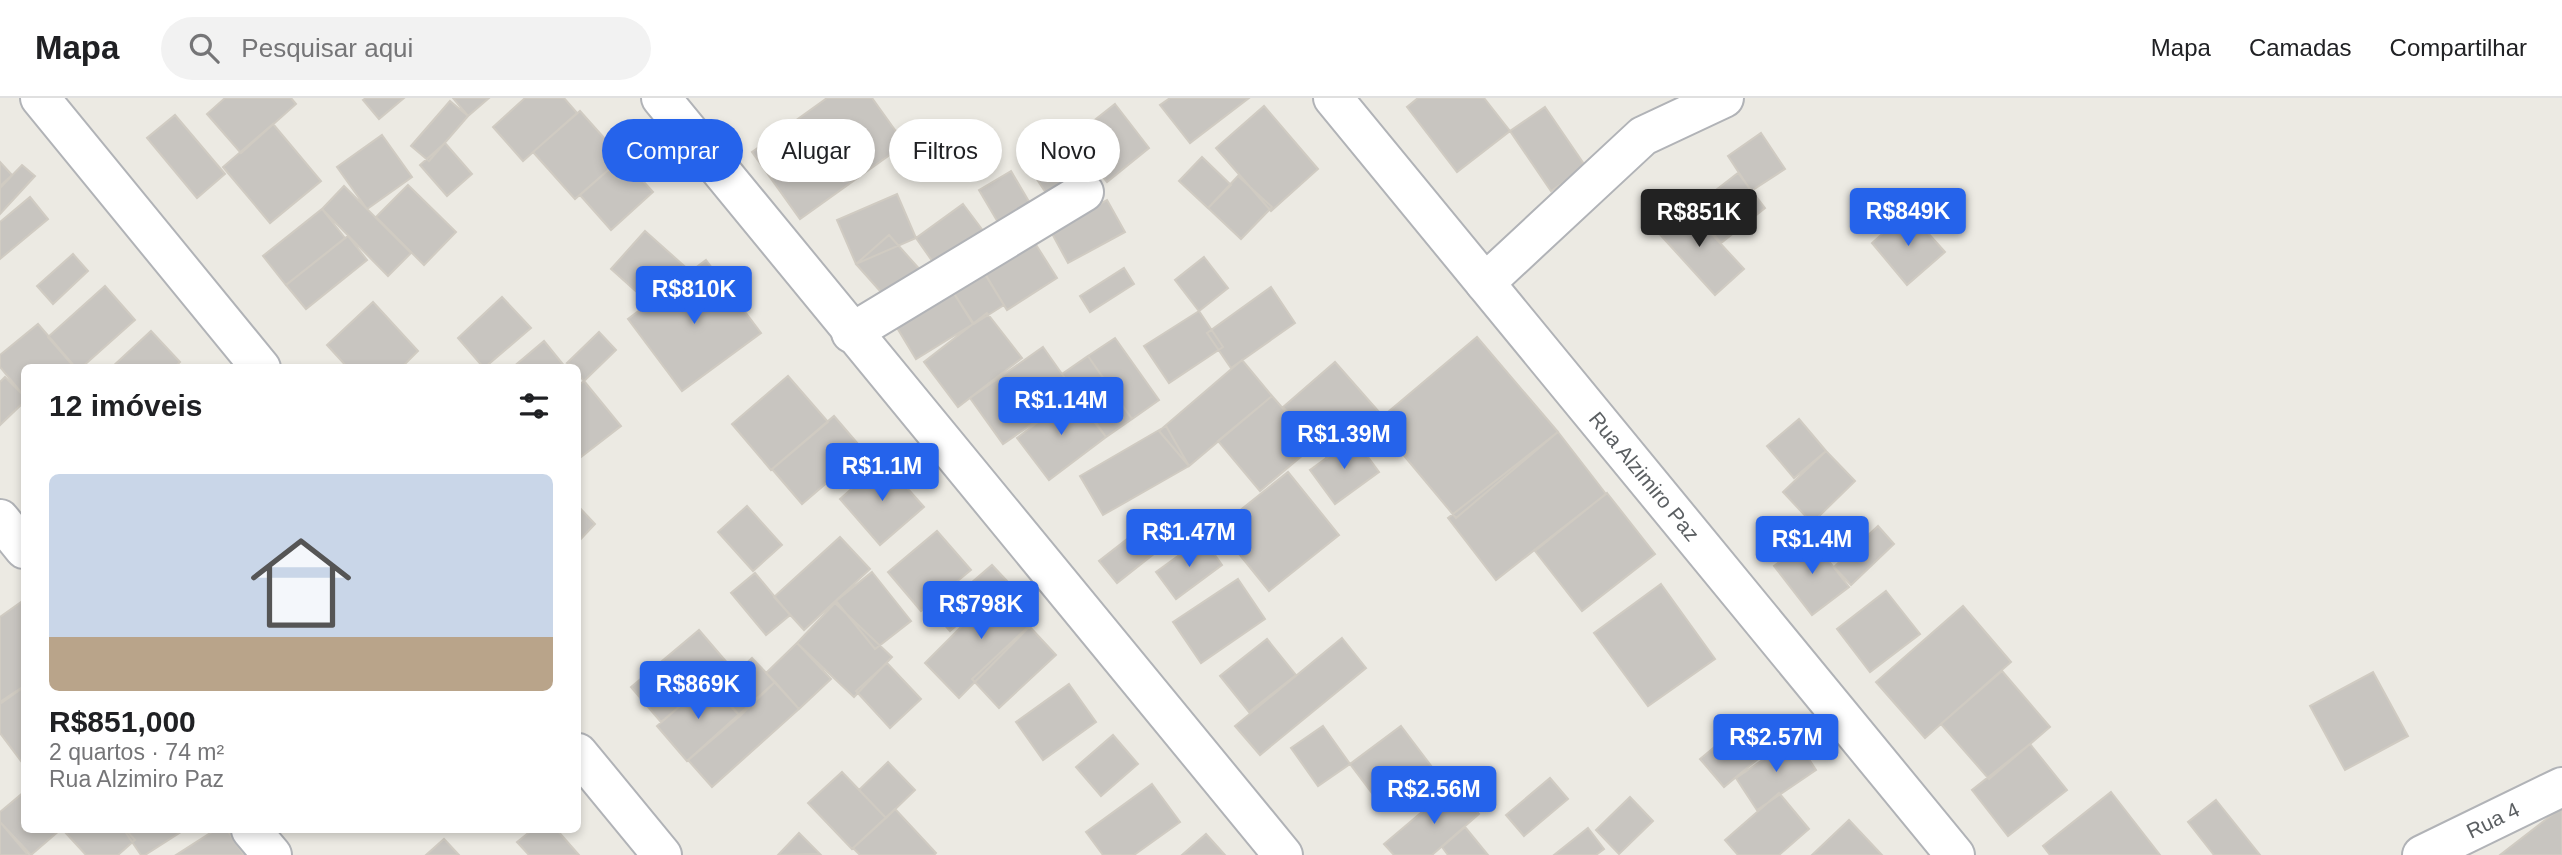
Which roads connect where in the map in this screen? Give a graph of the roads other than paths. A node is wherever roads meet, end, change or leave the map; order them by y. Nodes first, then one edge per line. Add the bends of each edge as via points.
1 (40, 98) edge
2 (661, 98) edge
3 (1333, 98) edge
4 (1724, 98) edge
5 (1084, 192) dead end
6 (1485, 283) junction
7 (851, 333) junction
8 (258, 364) edge
9 (0, 519) edge
10 (21, 545) edge
11 (581, 757) edge
12 (2562, 787) edge
13 (254, 833) edge
14 (272, 855) edge
15 (662, 855) edge
16 (1283, 855) edge
17 (1955, 855) edge
18 (2422, 855) edge

1 - 8 street
2 - 7 street
3 - 6 street, Rua Alzimiro Paz
4 - 6 street via 1643,136
5 - 7 street
6 - 17 street, Rua Alzimiro Paz
7 - 16 street
9 - 10 street
11 - 15 street
12 - 18 street, Rua 4
13 - 14 street

